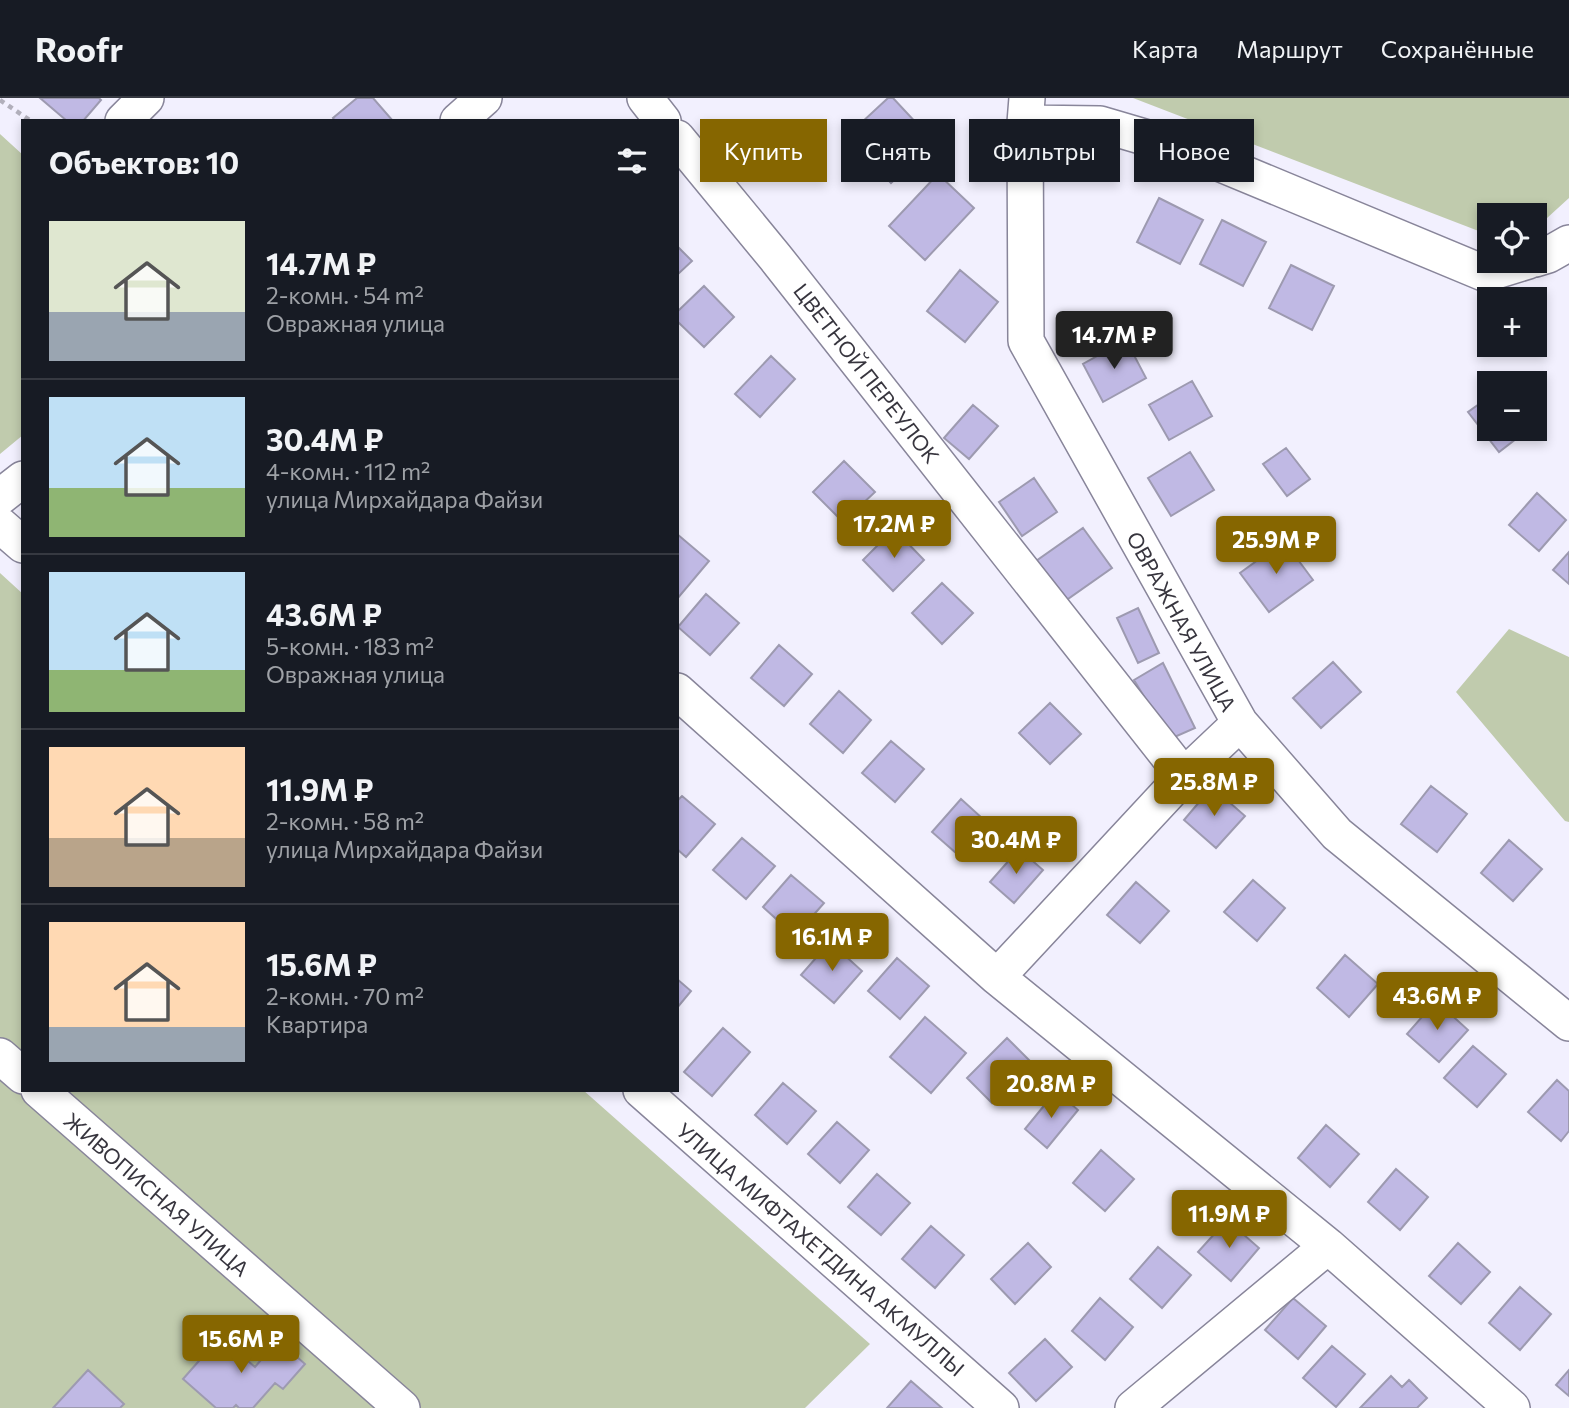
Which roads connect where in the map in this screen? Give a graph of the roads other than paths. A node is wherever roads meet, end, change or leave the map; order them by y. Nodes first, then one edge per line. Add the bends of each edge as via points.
1 (146, 98) edge
2 (484, 98) edge
3 (645, 98) edge
4 (1026, 111) edge
5 (125, 119) edge
6 (459, 119) edge
7 (661, 119) edge
8 (679, 140) edge
9 (1569, 243) edge
10 (1547, 255) edge
11 (1477, 270) edge
12 (21, 481) edge
13 (0, 497) edge
14 (0, 524) edge
15 (21, 543) edge
16 (679, 693) edge
17 (1240, 723) junction
18 (1184, 776) junction
19 (997, 977) junction
20 (1569, 1023) edge
21 (0, 1056) edge
22 (21, 1074) edge
23 (41, 1092) edge
24 (643, 1092) edge
25 (1328, 1246) junction
26 (402, 1408) edge
27 (1001, 1408) edge
28 (1133, 1408) edge
29 (1512, 1408) edge

1 - 5 street
2 - 6 street
3 - 7 street
4 - 11 street via 1100,124 1185,149
4 - 17 street, ОВРАЖНАЯ УЛИЦА via 1026,341
8 - 18 street, ЦВЕТНОЙ ПЕРЕУЛОК
9 - 10 street
12 - 13 street
14 - 15 street
16 - 19 street
17 - 18 street
17 - 20 street, ОВРАЖНАЯ УЛИЦА via 1337,834
18 - 19 street
19 - 25 street
21 - 22 street
23 - 26 street, ЖИВОПИСНАЯ УЛИЦА
24 - 27 street, УЛИЦА МИФТАХЕТДИНА АКМУЛЛЫ
25 - 28 street
25 - 29 street

